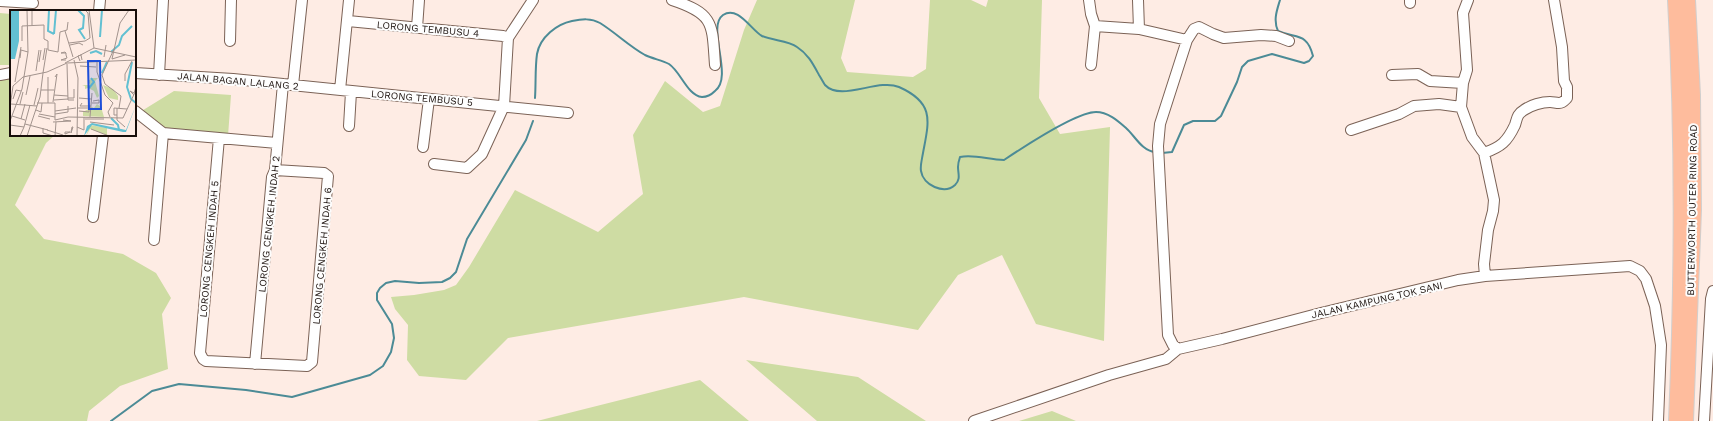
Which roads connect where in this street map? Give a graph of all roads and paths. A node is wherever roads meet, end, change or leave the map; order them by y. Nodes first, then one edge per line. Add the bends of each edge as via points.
1 (100, 0) edge
2 (163, 0) edge
3 (231, 0) edge
4 (302, 0) edge
5 (350, 0) edge
6 (419, 0) edge
7 (533, 0) edge
8 (672, 0) edge
9 (1088, 0) edge
10 (1138, 0) edge
11 (1468, 0) edge
12 (1554, 0) edge
13 (1669, 0) edge
14 (1675, 0) edge
15 (1688, 0) edge
16 (1693, 0) edge
17 (0, 1) edge
18 (33, 5) edge
19 (99, 10) edge
20 (348, 21) junction
21 (1095, 26) junction
22 (417, 28) junction
23 (1138, 30) junction
24 (1683, 36) junction
25 (508, 38) junction
26 (1187, 40) junction
27 (230, 41) dead end
28 (1289, 41) dead end
29 (715, 65) dead end
30 (1091, 65) dead end
31 (136, 73) edge
32 (10, 74) edge
33 (0, 75) edge
34 (159, 75) junction
35 (1392, 75) dead end
36 (1463, 83) junction
37 (288, 85) junction
38 (340, 90) junction
39 (351, 92) junction
40 (429, 99) junction
41 (504, 106) junction
42 (1461, 107) junction
43 (136, 112) edge
44 (568, 112) dead end
45 (349, 126) dead end
46 (1351, 130) dead end
47 (163, 133) junction
48 (103, 136) edge
49 (219, 138) junction
50 (277, 143) junction
51 (423, 146) dead end
52 (1484, 153) junction
53 (434, 164) dead end
54 (275, 170) junction
55 (93, 217) dead end
56 (154, 240) dead end
57 (1485, 276) junction
58 (1713, 291) edge
59 (1178, 349) junction
60 (255, 364) junction
61 (974, 421) edge
62 (1658, 421) edge
63 (1676, 421) edge
64 (1686, 421) edge
65 (1704, 421) edge

1 - 19 street
2 - 34 street
3 - 27 street
4 - 37 street, LORONG CENGKEH INDAH 2
5 - 20 street
6 - 22 street
7 - 25 street
8 - 29 street via 691,6 705,15 712,29
9 - 21 street
10 - 23 street
11 - 36 street via 1463,13 1467,70
12 - 52 street via 1562,43 1567,98 1564,102 1539,103 1523,110 1517,116 1516,124 1506,140 1499,147
13 - 24 highway
14 - 24 highway, BUTTERWORTH OUTER RING ROAD
15 - 24 highway, BUTTERWORTH OUTER RING ROAD
16 - 24 highway
17 - 18 street
20 - 22 street, LORONG TEMBUSU 4
20 - 38 street
21 - 23 street
21 - 30 street
22 - 25 street, LORONG TEMBUSU 4
23 - 26 street
24 - 63 highway, BUTTERWORTH OUTER RING ROAD via 1680,324
24 - 64 highway, BUTTERWORTH OUTER RING ROAD via 1693,95 1694,210
25 - 41 street
26 - 28 street via 1194,29 1199,27 1224,38 1261,35 1276,36
26 - 59 street via 1160,124 1158,146 1168,335
31 - 34 street, JALAN BAGAN LALANG 2
32 - 33 street
34 - 37 street, JALAN BAGAN LALANG 2
35 - 36 street via 1418,74 1430,81
36 - 42 street
37 - 38 street, JALAN BAGAN LALANG 2
37 - 50 street, LORONG CENGKEH INDAH 2
38 - 39 street, LORONG TEMBUSU 5
39 - 40 street, LORONG TEMBUSU 5
39 - 45 street
40 - 41 street, LORONG TEMBUSU 5
40 - 51 street
41 - 44 street, LORONG TEMBUSU 5
41 - 53 street via 482,154 467,168
42 - 46 street via 1439,104 1414,106 1399,114
42 - 52 street via 1472,138
43 - 47 street
47 - 49 street
47 - 56 street
48 - 55 street
49 - 50 street
49 - 60 street, LORONG CENGKEH INDAH 5 via 200,353 203,359 209,362
50 - 54 street, LORONG CENGKEH INDAH 2
52 - 57 street via 1494,200 1487,237
54 - 60 street, LORONG CENGKEH INDAH 2 via 272,177
54 - 60 street, LORONG CENGKEH INDAH 6 via 324,173 328,176 314,356 310,365
57 - 59 street, JALAN KAMPUNG TOK SANI via 1458,280
57 - 62 street, JALAN KAMPUNG TOK SANI via 1630,266 1640,271 1646,279 1655,306 1661,345
58 - 65 street
59 - 61 street, JALAN KAMPUNG TOK SANI via 1166,359 1109,375

